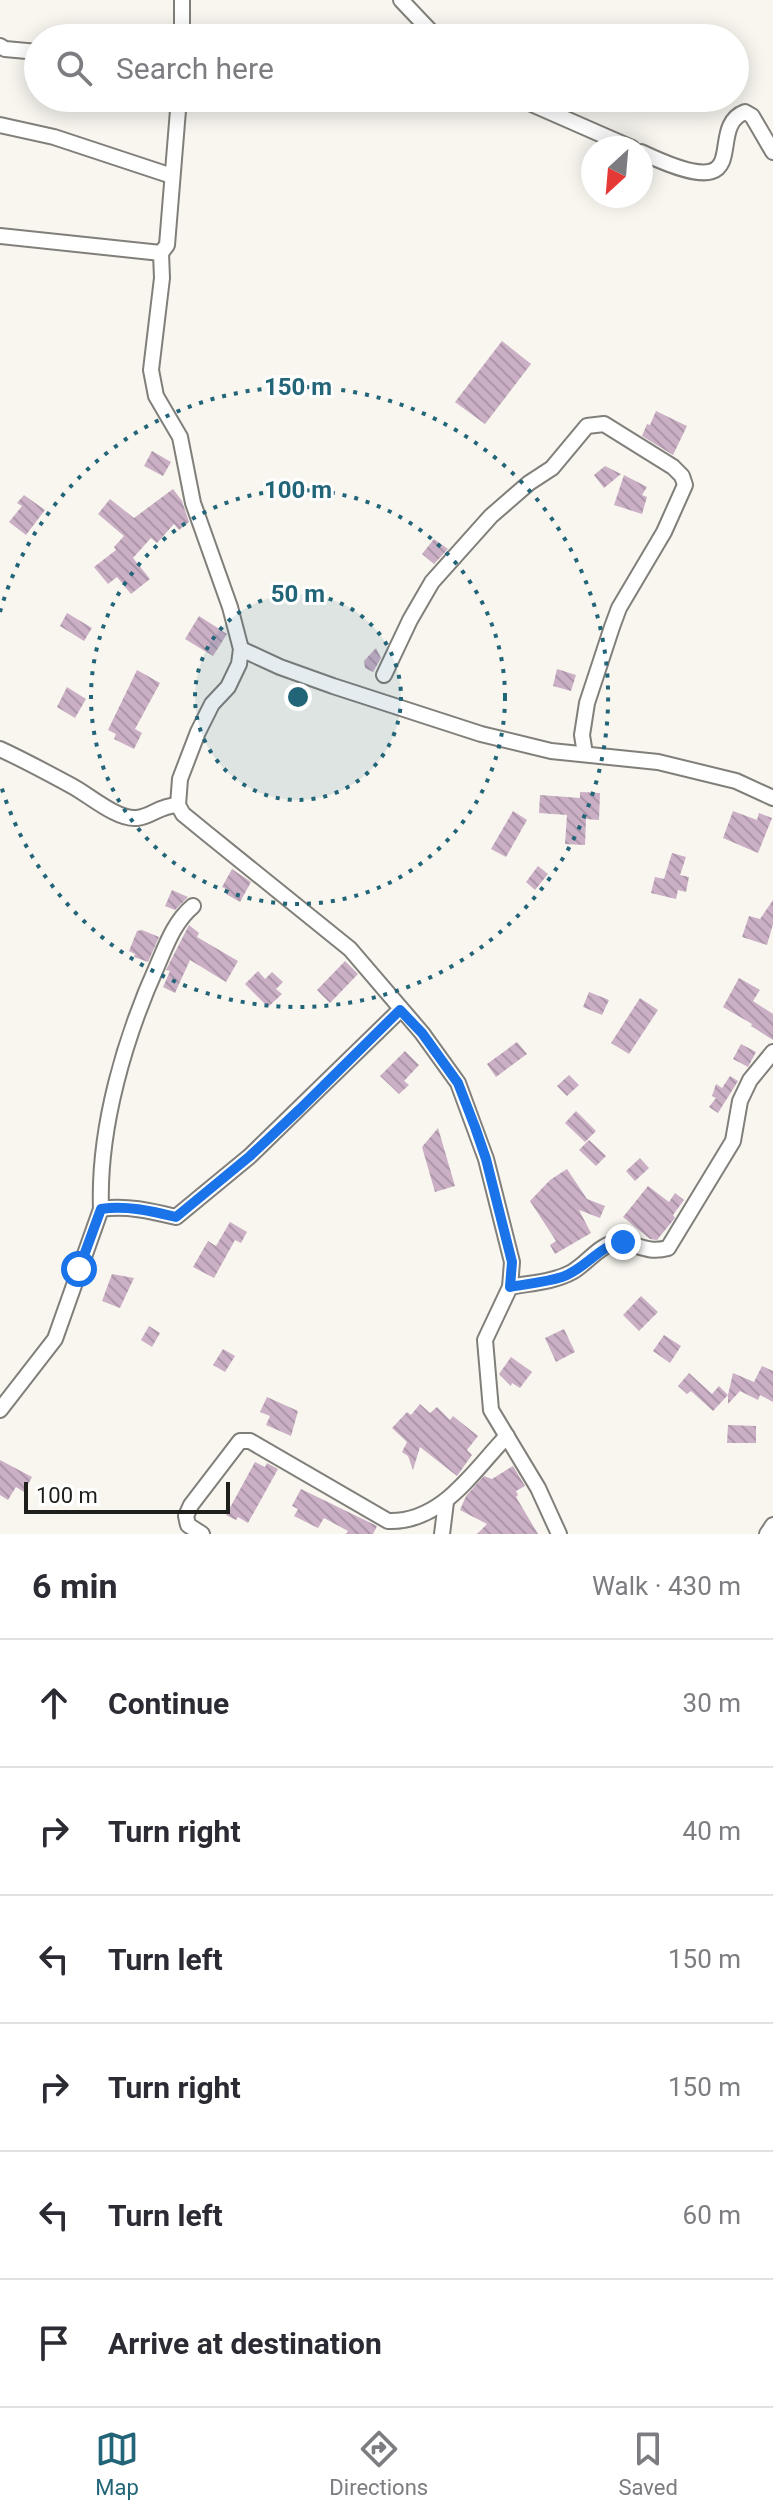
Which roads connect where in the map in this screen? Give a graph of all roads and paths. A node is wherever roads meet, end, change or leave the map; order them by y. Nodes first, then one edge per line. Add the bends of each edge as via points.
1 (182, 0) edge
2 (401, 0) edge
3 (182, 24) edge
4 (424, 24) edge
5 (2, 50) edge
6 (24, 51) edge
7 (178, 112) edge
8 (550, 112) edge
9 (0, 125) edge
10 (605, 136) edge
11 (773, 152) edge
12 (653, 158) edge
13 (172, 176) junction
14 (0, 236) edge
15 (161, 253) junction
16 (241, 649) junction
17 (384, 675) dead end
18 (0, 749) edge
19 (585, 754) junction
20 (773, 798) edge
21 (178, 805) junction
22 (193, 906) dead end
23 (400, 1010) junction
24 (772, 1055) edge
25 (101, 1209) junction
26 (510, 1287) junction
27 (0, 1410) edge
28 (507, 1436) junction
29 (446, 1502) junction
30 (773, 1525) edge
31 (202, 1534) edge
32 (442, 1534) edge
33 (559, 1534) edge
34 (767, 1534) edge

1 - 3 street
2 - 4 street
5 - 6 street
7 - 13 street
8 - 10 street
9 - 13 street
11 - 12 street via 745,112 732,123 724,160 707,174
13 - 15 street via 167,245
14 - 15 street
15 - 16 street via 151,370 156,396 180,437 193,503
16 - 19 street via 293,672 481,734
16 - 21 street via 228,687 198,732 180,779
17 - 19 street via 432,582 491,516 552,468 587,426 604,424 673,467 685,485 619,608 587,703
18 - 21 street via 108,809 135,818
19 - 20 street via 658,762 736,781
21 - 23 street via 350,949
22 - 25 street via 169,938 129,1035 100,1177
23 - 25 street via 250,1156 176,1217 141,1209
23 - 26 street via 458,1083 486,1159 512,1262
24 - 26 street via 750,1080 733,1141 668,1248 653,1252 623,1242 608,1244 561,1277
25 - 27 street via 55,1339
26 - 28 street via 485,1340 488,1399
28 - 29 street
28 - 33 street
29 - 31 street via 402,1521 388,1521 250,1441 240,1441 186,1516 188,1525
29 - 32 street
30 - 34 street

